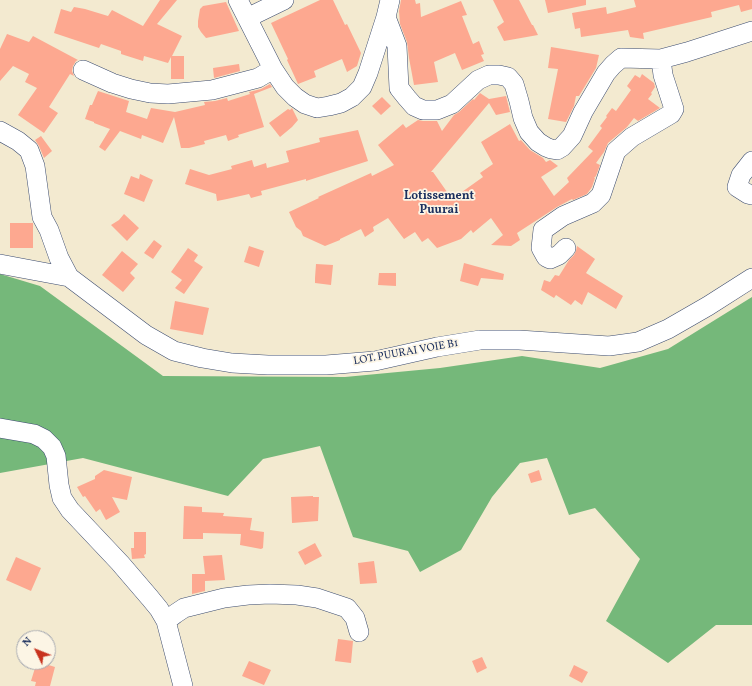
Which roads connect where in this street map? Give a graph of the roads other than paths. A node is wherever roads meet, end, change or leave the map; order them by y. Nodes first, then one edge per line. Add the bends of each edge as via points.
1 (238, 0) edge
2 (284, 0) edge
3 (388, 9) edge
4 (247, 18) junction
5 (752, 30) edge
6 (661, 59) junction
7 (273, 69) junction
8 (83, 70) dead end
9 (0, 131) edge
10 (752, 161) edge
11 (752, 195) edge
12 (566, 248) dead end
13 (0, 264) edge
14 (68, 277) junction
15 (752, 278) edge
16 (0, 428) edge
17 (166, 621) junction
18 (359, 632) dead end
19 (183, 686) edge

1 - 4 street
2 - 4 street
3 - 6 street via 396,46 399,88 414,106 423,110 436,110 452,104 478,80 489,75 499,75 508,78 514,84 529,132 538,142 551,149 557,150 562,147 572,136 606,73 621,58
3 - 7 street via 362,87 341,103 316,108 305,104 285,87
4 - 7 street
5 - 6 street
6 - 12 street via 663,75 674,109 670,114 632,136 616,151 601,195 593,203 563,216 543,230 542,248 546,257 559,255
7 - 8 street via 258,78 212,90 168,94 131,89
9 - 14 street, LOT. PUURAI VOIE B1 via 29,150 35,166 42,217
10 - 11 street via 740,175 737,187
13 - 14 street, LOT. PUURAI VOIE B1
14 - 15 street, LOT. PUURAI VOIE B1 via 146,335 174,351 225,362 268,365 326,365 375,361 480,340 609,346 638,342 668,329
16 - 17 street via 34,434 44,438 52,447 56,456 62,498 150,598
17 - 18 street via 184,608 224,598 270,594 297,595 317,598 347,608 355,618
17 - 19 street

